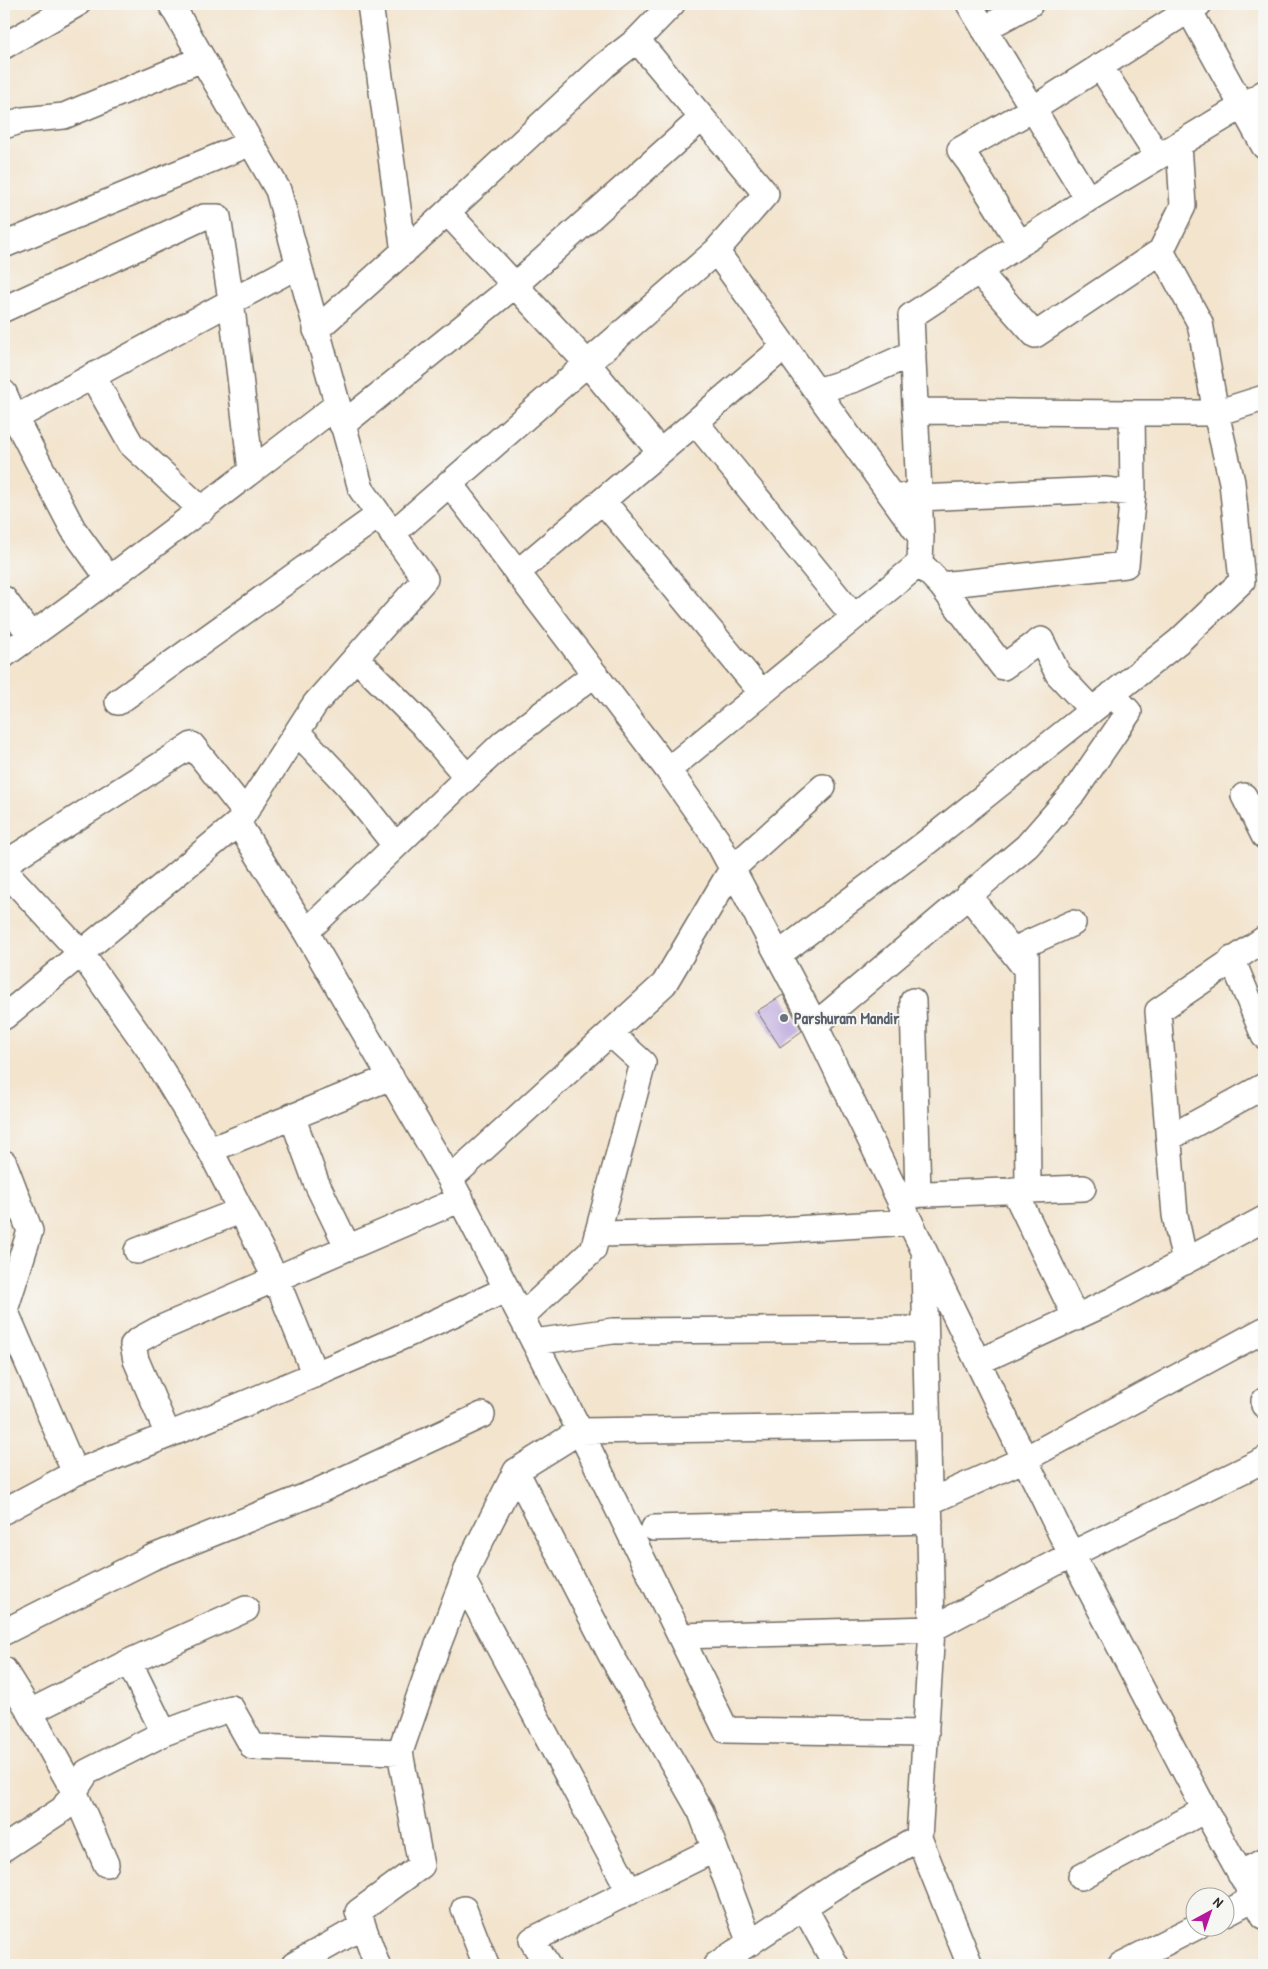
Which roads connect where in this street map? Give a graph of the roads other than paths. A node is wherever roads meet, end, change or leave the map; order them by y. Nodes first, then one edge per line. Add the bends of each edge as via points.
1 (77, 4) edge
2 (171, 4) edge
3 (370, 4) edge
4 (672, 4) edge
5 (969, 4) edge
6 (1030, 4) edge
7 (1191, 6) edge
8 (984, 29) junction
9 (637, 40) junction
10 (4, 46) edge
11 (202, 59) junction
12 (1100, 66) junction
13 (1264, 93) edge
14 (1243, 106) junction
15 (1033, 109) junction
16 (702, 118) junction
17 (4, 126) edge
18 (251, 143) junction
19 (1264, 146) edge
20 (1169, 150) junction
21 (1088, 199) junction
22 (447, 212) junction
23 (1020, 244) junction
24 (4, 245) edge
25 (716, 251) junction
26 (1161, 251) junction
27 (404, 252) junction
28 (299, 265) junction
29 (978, 271) junction
30 (515, 286) junction
31 (231, 300) junction
32 (4, 309) edge
33 (316, 330) junction
34 (785, 346) junction
35 (913, 353) junction
36 (587, 363) junction
37 (93, 377) junction
38 (817, 391) junction
39 (4, 393) edge
40 (1264, 398) edge
41 (915, 411) junction
42 (1132, 412) junction
43 (1216, 414) junction
44 (339, 415) junction
45 (15, 418) junction
46 (696, 423) junction
47 (660, 452) junction
48 (251, 471) junction
49 (449, 483) junction
50 (1133, 493) junction
51 (891, 495) junction
52 (919, 496) junction
53 (603, 501) junction
54 (202, 510) junction
55 (385, 525) junction
56 (921, 537) junction
57 (920, 563) junction
58 (517, 573) junction
59 (109, 579) junction
60 (941, 586) junction
61 (4, 598) edge
62 (854, 617) junction
63 (31, 636) junction
64 (4, 655) edge
65 (356, 658) junction
66 (595, 674) junction
67 (762, 693) junction
68 (1112, 694) junction
69 (118, 702) dead end
70 (1092, 710) junction
71 (297, 732) junction
72 (668, 770) junction
73 (467, 777) junction
74 (823, 787) dead end
75 (1244, 796) dead end
76 (241, 818) junction
77 (1264, 836) edge
78 (395, 845) junction
79 (4, 864) edge
80 (732, 869) junction
81 (4, 870) edge
82 (968, 896) junction
83 (1073, 923) dead end
84 (306, 932) junction
85 (1264, 938) edge
86 (81, 953) junction
87 (778, 955) junction
88 (1232, 959) junction
89 (1026, 969) junction
90 (913, 1001) dead end
91 (4, 1017) edge
92 (815, 1025) junction
93 (611, 1034) junction
94 (1264, 1036) edge
95 (391, 1077) junction
96 (1264, 1086) edge
97 (292, 1116) junction
98 (1169, 1138) junction
99 (210, 1150) junction
100 (4, 1163) edge
101 (1083, 1188) dead end
102 (455, 1189) junction
103 (1021, 1190) junction
104 (908, 1195) junction
105 (240, 1211) junction
106 (1264, 1219) edge
107 (910, 1222) junction
108 (597, 1234) junction
109 (348, 1248) junction
110 (924, 1249) junction
111 (137, 1250) dead end
112 (1185, 1262) junction
113 (276, 1279) junction
114 (507, 1289) junction
115 (521, 1317) junction
116 (1076, 1318) junction
117 (925, 1329) junction
118 (1264, 1330) edge
119 (534, 1342) junction
120 (978, 1362) junction
121 (315, 1375) junction
122 (482, 1415) dead end
123 (928, 1426) junction
124 (580, 1431) junction
125 (168, 1435) junction
126 (1025, 1459) junction
127 (1264, 1460) edge
128 (516, 1471) junction
129 (75, 1472) junction
130 (930, 1511) junction
131 (4, 1512) edge
132 (654, 1528) dead end
133 (1072, 1554) junction
134 (463, 1580) junction
135 (246, 1609) dead end
136 (932, 1628) junction
137 (4, 1632) edge
138 (680, 1636) junction
139 (129, 1662) junction
140 (4, 1670) edge
141 (30, 1712) junction
142 (164, 1733) junction
143 (926, 1733) junction
144 (400, 1752) junction
145 (74, 1791) junction
146 (1205, 1810) junction
147 (919, 1838) junction
148 (4, 1848) edge
149 (715, 1849) junction
150 (1264, 1861) edge
151 (106, 1864) dead end
152 (1240, 1874) junction
153 (1081, 1877) dead end
154 (630, 1892) junction
155 (804, 1907) junction
156 (1259, 1907) edge
157 (464, 1909) dead end
158 (1236, 1911) edge
159 (360, 1919) junction
160 (1186, 1932) edge
161 (750, 1943) junction
162 (726, 1962) edge
163 (294, 1965) edge
164 (377, 1965) edge
165 (486, 1965) edge
166 (547, 1965) edge
167 (836, 1965) edge
168 (970, 1965) edge
169 (1121, 1965) edge

1 - 10 street
2 - 11 street
3 - 27 street
4 - 9 street
5 - 8 street
6 - 8 street
7 - 12 street
7 - 14 street
8 - 15 street
9 - 16 street
9 - 22 street via 605,64
11 - 17 street via 64,116 23,120
11 - 18 street
12 - 15 street
12 - 20 street
13 - 14 street
14 - 19 street
14 - 20 street
15 - 21 street
15 - 23 street via 960,150
16 - 25 street via 766,194
16 - 30 street
18 - 24 street
18 - 28 street via 278,190
20 - 21 street
20 - 26 street via 1183,206
21 - 23 street
22 - 27 street
22 - 30 street
23 - 29 street
25 - 34 street
25 - 36 street
26 - 29 street via 1035,335
26 - 43 street via 1200,323
27 - 33 street
28 - 31 street
28 - 33 street
29 - 35 street via 911,316
30 - 36 street
30 - 44 street
31 - 32 street via 218,217 204,217
31 - 37 street
31 - 48 street
33 - 44 street
34 - 38 street
34 - 46 street
35 - 38 street via 855,379
35 - 41 street
36 - 47 street
36 - 49 street
37 - 45 street
37 - 54 street via 131,444
38 - 51 street
39 - 45 street
40 - 43 street
41 - 42 street
41 - 52 street
42 - 43 street
42 - 50 street
43 - 68 street via 1232,482 1242,581 1179,641
44 - 48 street
44 - 55 street via 360,489
45 - 59 street via 73,529
46 - 47 street
46 - 62 street
47 - 53 street
48 - 54 street
49 - 55 street
49 - 58 street
50 - 52 street via 1105,490
50 - 60 street via 1126,565
51 - 52 street
51 - 56 street
52 - 56 street
53 - 58 street
53 - 67 street
54 - 59 street
55 - 65 street via 425,579
55 - 69 street
56 - 57 street
57 - 60 street
57 - 62 street
58 - 66 street
59 - 63 street
60 - 70 street via 1003,667 1042,640 1058,674
61 - 63 street
62 - 67 street
63 - 64 street
65 - 71 street via 315,704
65 - 73 street via 422,724
66 - 72 street
66 - 73 street via 503,743
67 - 72 street
68 - 70 street
68 - 82 street via 1129,712 1074,792 1027,846
70 - 87 street via 922,846
71 - 76 street
71 - 78 street via 349,788
72 - 80 street via 717,840
73 - 78 street
74 - 80 street
75 - 77 street
76 - 79 street via 192,745
76 - 84 street
76 - 86 street
78 - 84 street
80 - 87 street
80 - 93 street via 664,984
81 - 86 street
82 - 89 street
82 - 92 street
83 - 89 street via 1026,944
84 - 95 street
85 - 88 street
86 - 91 street
86 - 99 street via 148,1048
87 - 92 street
88 - 94 street
88 - 98 street via 1158,1011
89 - 103 street
90 - 104 street
92 - 104 street
93 - 102 street
93 - 108 street via 643,1063
95 - 97 street
95 - 102 street
96 - 98 street
97 - 99 street
97 - 109 street via 316,1182
98 - 112 street via 1175,1215
99 - 105 street
100 - 129 street via 30,1231 5,1310
101 - 103 street
102 - 109 street
102 - 114 street
103 - 104 street
103 - 116 street
104 - 107 street
105 - 111 street
105 - 113 street
106 - 112 street
107 - 108 street via 762,1231
107 - 110 street
108 - 115 street via 593,1250
109 - 113 street
110 - 117 street
110 - 120 street
112 - 116 street
113 - 121 street
113 - 125 street via 159,1329 133,1345 136,1360
114 - 115 street
114 - 121 street
115 - 119 street
116 - 120 street
117 - 119 street via 613,1331
117 - 123 street
118 - 126 street
119 - 124 street
120 - 126 street
121 - 125 street
122 - 137 street via 316,1492 151,1558
123 - 124 street
123 - 130 street
124 - 128 street
124 - 138 street
125 - 129 street
126 - 130 street
126 - 133 street
127 - 133 street
128 - 134 street
128 - 149 street via 611,1655 701,1812
129 - 131 street
130 - 132 street
130 - 136 street
133 - 136 street
133 - 146 street
134 - 144 street
134 - 154 street
135 - 139 street
136 - 138 street
136 - 143 street
138 - 143 street via 726,1730
139 - 141 street
139 - 142 street
140 - 141 street
141 - 145 street
142 - 144 street via 231,1708 253,1747
142 - 145 street via 87,1772
143 - 147 street
144 - 159 street via 421,1866
145 - 148 street via 63,1809
145 - 151 street
146 - 152 street
146 - 153 street
147 - 155 street
147 - 168 street
149 - 154 street
149 - 161 street
150 - 152 street
152 - 156 street
154 - 166 street via 532,1940
155 - 161 street
155 - 167 street
156 - 158 street
157 - 165 street
159 - 163 street
159 - 164 street
160 - 169 street
161 - 162 street

